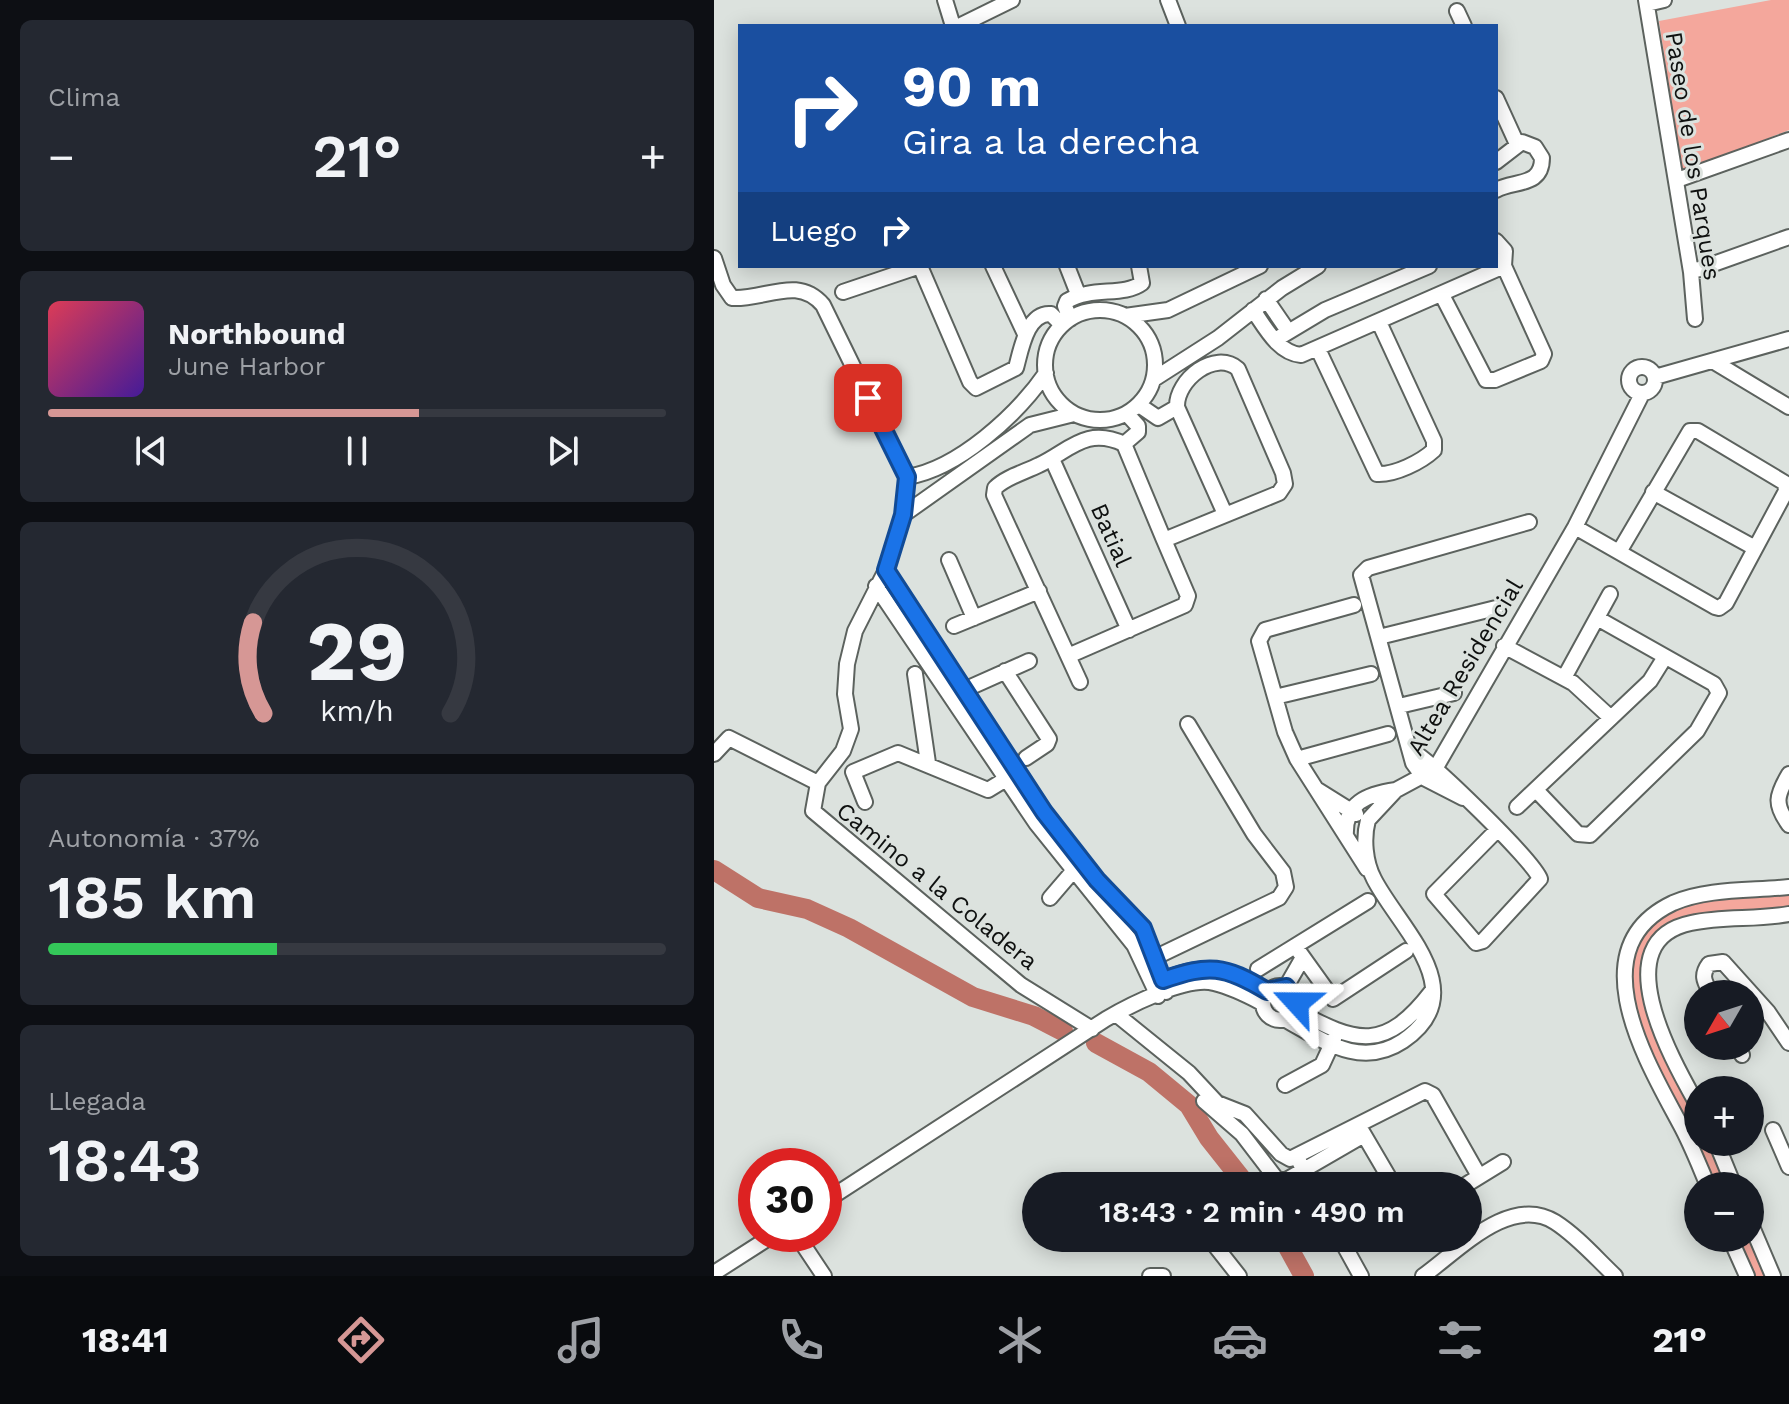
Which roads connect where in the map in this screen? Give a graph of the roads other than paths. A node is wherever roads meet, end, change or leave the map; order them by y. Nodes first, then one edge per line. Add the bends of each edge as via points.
1 (945, 0) edge
2 (1012, 0) edge
3 (1168, 0) edge
4 (1664, 0) edge
5 (1646, 2) edge
6 (1457, 11) dead end
7 (955, 24) edge
8 (960, 24) edge
9 (1177, 24) edge
10 (1463, 24) edge
11 (1498, 102) edge
12 (1789, 140) edge
13 (1517, 144) junction
14 (1498, 160) edge
15 (1677, 180) junction
16 (1499, 188) edge
17 (1789, 237) edge
18 (1498, 244) edge
19 (714, 258) edge
20 (1504, 266) junction
21 (914, 268) edge
22 (921, 268) edge
23 (994, 268) edge
24 (1068, 268) edge
25 (1139, 268) edge
26 (1256, 268) edge
27 (1315, 268) edge
28 (1424, 268) edge
29 (1691, 272) junction
30 (843, 292) dead end
31 (1078, 294) junction
32 (1442, 295) junction
33 (1266, 299) junction
34 (1253, 310) junction
35 (1125, 316) junction
36 (1695, 319) dead end
37 (1066, 322) junction
38 (1379, 322) junction
39 (1288, 331) junction
40 (1025, 334) junction
41 (1789, 339) edge
42 (1275, 340) junction
43 (1318, 349) junction
44 (1716, 363) junction
45 (1046, 373) junction
46 (1655, 377) junction
47 (1154, 379) junction
48 (1642, 394) junction
49 (1177, 407) junction
50 (1789, 407) edge
51 (1133, 410) junction
52 (1074, 414) junction
53 (1124, 444) junction
54 (1052, 459) junction
55 (907, 477) junction
56 (1653, 492) junction
57 (1225, 514) junction
58 (903, 515) junction
59 (1529, 522) dead end
60 (1575, 527) junction
61 (1164, 540) junction
62 (1755, 548) junction
63 (1619, 552) junction
64 (949, 560) dead end
65 (886, 570) junction
66 (876, 586) junction
67 (1039, 591) junction
68 (1610, 594) dead end
69 (1354, 605) dead end
70 (1496, 608) dead end
71 (974, 618) junction
72 (1597, 618) junction
73 (954, 626) dead end
74 (1129, 630) junction
75 (1379, 637) junction
76 (1504, 646) junction
77 (1068, 656) junction
78 (1665, 657) junction
79 (1029, 661) dead end
80 (1005, 671) junction
81 (915, 674) dead end
82 (1371, 674) dead end
83 (1564, 678) junction
84 (1080, 682) dead end
85 (956, 686) junction
86 (1454, 693) dead end
87 (1275, 697) junction
88 (1399, 706) junction
89 (1611, 718) junction
90 (1188, 724) dead end
91 (1388, 734) dead end
92 (714, 754) edge
93 (1026, 758) dead end
94 (1297, 759) junction
95 (928, 763) junction
96 (1430, 773) junction
97 (1789, 774) edge
98 (1006, 779) junction
99 (818, 783) junction
100 (1316, 789) junction
101 (1396, 790) junction
102 (1536, 790) junction
103 (865, 802) dead end
104 (1517, 807) dead end
105 (1351, 808) junction
106 (1789, 825) edge
107 (1497, 830) junction
108 (1365, 831) junction
109 (1346, 837) junction
110 (1074, 870) junction
111 (1373, 878) junction
112 (1093, 884) junction
113 (1789, 887) edge
114 (1050, 898) dead end
115 (1368, 901) dead end
116 (1789, 914) edge
117 (1406, 951) dead end
118 (1298, 952) junction
119 (1156, 957) junction
120 (1258, 969) dead end
121 (1704, 980) edge
122 (1739, 980) edge
123 (1286, 987) junction
124 (1157, 991) junction
125 (1264, 997) junction
126 (1764, 1008) edge
127 (1291, 1015) junction
128 (1111, 1017) junction
129 (1092, 1029) junction
130 (1334, 1039) junction
131 (1789, 1043) edge
132 (1684, 1080) edge
133 (1285, 1085) dead end
134 (1361, 1130) junction
135 (1773, 1130) dead end
136 (1503, 1162) dead end
137 (1299, 1163) junction
138 (1789, 1167) edge
139 (1304, 1172) edge
140 (1386, 1172) edge
141 (1477, 1172) edge
142 (1701, 1172) edge
143 (1482, 1174) edge
144 (842, 1190) edge
145 (747, 1252) edge
146 (807, 1252) edge
147 (1220, 1252) edge
148 (1348, 1252) edge
149 (1736, 1252) edge
150 (1763, 1252) edge
151 (714, 1273) edge
152 (820, 1274) edge
153 (1150, 1276) edge
154 (1163, 1276) edge
155 (1239, 1276) edge
156 (1361, 1276) edge
157 (1423, 1276) edge
158 (1615, 1276) edge
159 (1747, 1276) edge
160 (1773, 1276) edge

1 - 7 street
2 - 8 street
3 - 9 street
4 - 5 street
5 - 15 street, Paseo de los Parques
6 - 10 street
11 - 13 street
12 - 15 street
13 - 14 street
13 - 16 street via 1535,147 1542,166 1529,181
15 - 29 street, Paseo de los Parques
17 - 29 street
18 - 20 street via 1506,254
19 - 55 street via 732,298 792,289 812,292
20 - 32 street
20 - 32 street via 1544,354 1541,361 1486,380
21 - 30 street
22 - 40 street via 976,388 1016,368
23 - 40 street
24 - 31 street
25 - 31 street via 1142,283 1134,289
26 - 35 street via 1168,310
27 - 33 street
28 - 39 street
29 - 36 street, Paseo de los Parques
31 - 37 street via 1065,306
32 - 38 street
33 - 34 street
33 - 39 street
34 - 42 street
34 - 47 street
35 - 37 street via 1100,310
35 - 47 street via 1150,340
37 - 40 street via 1045,313
37 - 45 street via 1047,352
38 - 43 street
38 - 43 street via 1434,441 1434,450 1426,457 1377,474
39 - 42 street
41 - 44 street
42 - 43 street via 1294,354
44 - 46 street
44 - 50 street
45 - 52 street via 1053,393
45 - 55 street via 1024,404 944,466
46 - 48 street via 1653,387
46 - 48 street via 1646,367 1631,372 1629,382
47 - 51 street
48 - 60 street, Altea Residencial
49 - 51 street via 1158,418
49 - 57 street
49 - 57 street via 1177,394 1188,380 1217,360 1238,369 1285,484 1279,493
51 - 52 street via 1103,420
51 - 53 street via 1138,432
52 - 58 street via 1030,425
53 - 54 street via 1104,438 1083,440 1059,450
53 - 61 street
54 - 67 street via 995,488 994,495
54 - 74 street, Batial
55 - 58 street, Camino a la Coladera
56 - 62 street
56 - 62 street via 1687,434 1698,431 1785,483 1786,491
56 - 63 street
57 - 61 street
58 - 65 street, Camino a la Coladera
59 - 75 street via 1368,568 1361,583
60 - 63 street
60 - 76 street, Altea Residencial
61 - 74 street via 1188,601
62 - 63 street via 1719,608
64 - 71 street
65 - 66 street, Camino a la Coladera
65 - 85 street
66 - 85 street
66 - 99 street, Camino a la Coladera via 855,631 847,664 847,741
67 - 71 street
67 - 77 street
68 - 72 street
69 - 87 street via 1260,634
70 - 75 street
71 - 73 street
72 - 78 street
72 - 83 street
74 - 77 street
75 - 88 street
76 - 83 street
76 - 96 street, Altea Residencial
77 - 84 street
78 - 89 street via 1650,681
78 - 102 street via 1719,688 1697,731 1584,837
79 - 80 street
80 - 85 street
80 - 93 street via 1049,739
81 - 95 street
82 - 87 street
83 - 89 street
85 - 98 street
85 - 112 street
86 - 88 street
87 - 94 street
88 - 96 street via 1413,763
89 - 102 street
90 - 119 street via 1283,872 1286,887 1279,898
91 - 94 street
92 - 99 street via 729,738
94 - 100 street
95 - 98 street via 988,790
95 - 103 street via 898,753 856,770 853,775
96 - 101 street, Altea Residencial
96 - 107 street
97 - 106 street via 1776,800
98 - 110 street
99 - 129 street, Camino a la Coladera via 816,816 1021,985
100 - 105 street
100 - 109 street
101 - 105 street via 1373,793
101 - 108 street, Altea Residencial via 1374,810
102 - 104 street
105 - 108 street
105 - 109 street
107 - 107 street via 1434,894 1476,943 1540,879
108 - 111 street
109 - 111 street
110 - 112 street
110 - 114 street
111 - 130 street via 1427,963 1433,999 1416,1031 1390,1049 1367,1055
112 - 119 street via 1143,928
112 - 124 street
113 - 142 street via 1675,903 1638,932 1626,962 1637,1041
115 - 118 street
116 - 132 street via 1689,923 1671,931 1652,957 1648,981 1653,1014
117 - 118 street via 1333,999
118 - 120 street
118 - 123 street
119 - 124 street
121 - 122 street via 1709,964 1723,962
123 - 125 street
123 - 127 street via 1296,996
124 - 125 street via 1211,966 1245,978
124 - 128 street
125 - 127 street via 1267,1016
126 - 131 street
127 - 130 street
128 - 129 street
128 - 137 street via 1189,1073 1217,1103 1245,1114 1281,1154
128 - 137 street via 1242,1134 1278,1181
129 - 144 street
130 - 133 street via 1322,1065
134 - 137 street
134 - 140 street
134 - 141 street via 1425,1091 1433,1095
135 - 138 street
136 - 143 street
137 - 139 street
145 - 151 street
146 - 152 street
147 - 155 street
148 - 156 street
149 - 159 street
150 - 160 street
153 - 154 street
157 - 158 street via 1505,1218 1522,1213 1555,1222

